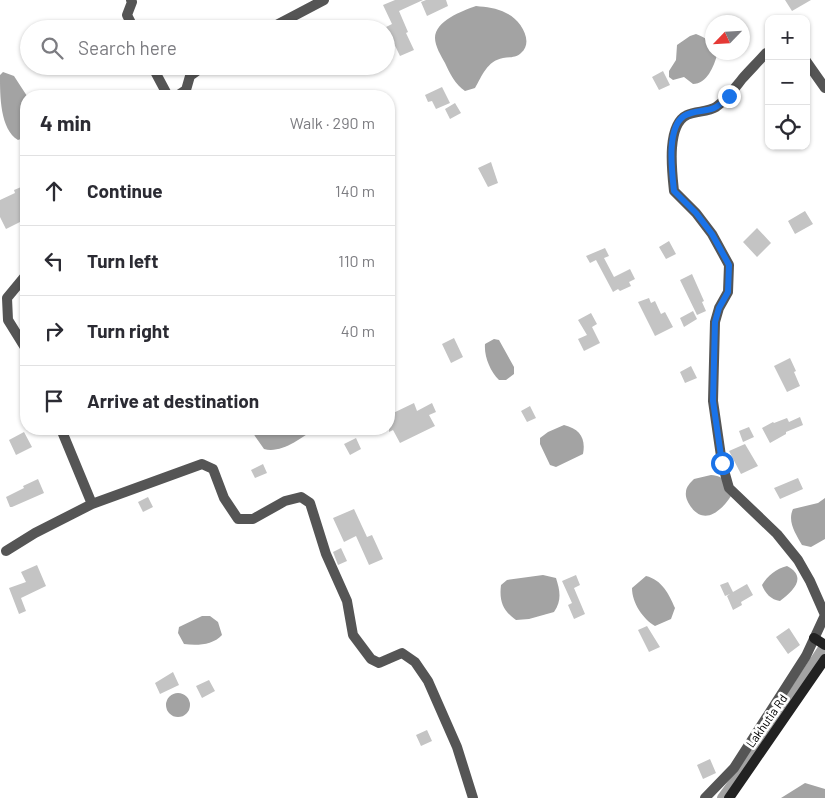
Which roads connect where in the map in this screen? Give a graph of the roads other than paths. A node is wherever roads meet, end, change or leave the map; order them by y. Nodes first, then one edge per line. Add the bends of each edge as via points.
1 (131, 0) edge
2 (324, 0) edge
3 (130, 20) edge
4 (286, 20) edge
5 (765, 54) edge
6 (810, 67) edge
7 (157, 75) edge
8 (191, 75) edge
9 (825, 88) edge
10 (165, 90) edge
11 (186, 90) edge
12 (20, 282) edge
13 (20, 339) edge
14 (64, 435) edge
15 (92, 504) junction
16 (6, 551) dead end
17 (825, 615) edge
18 (814, 638) junction
19 (825, 645) edge
20 (825, 659) edge
21 (474, 798) edge
22 (705, 798) edge
23 (729, 798) edge

1 - 3 street via 127,14
2 - 4 street
5 - 17 street via 729,96 714,108 684,116 677,124 671,161 674,191 712,234 729,265 728,292 715,322 713,401 729,488 777,534 798,560
6 - 9 street
7 - 10 street
8 - 11 street
12 - 13 street via 7,298 8,320
14 - 15 street
15 - 16 street
15 - 21 street via 202,464 214,469 224,498 238,519 253,518 285,501 301,497 310,503 326,554 347,601 353,635 371,659 379,663 402,653 415,662 428,681
17 - 18 street
18 - 19 street
18 - 22 street via 806,656 734,768
20 - 23 street, Lakhutia Rd

